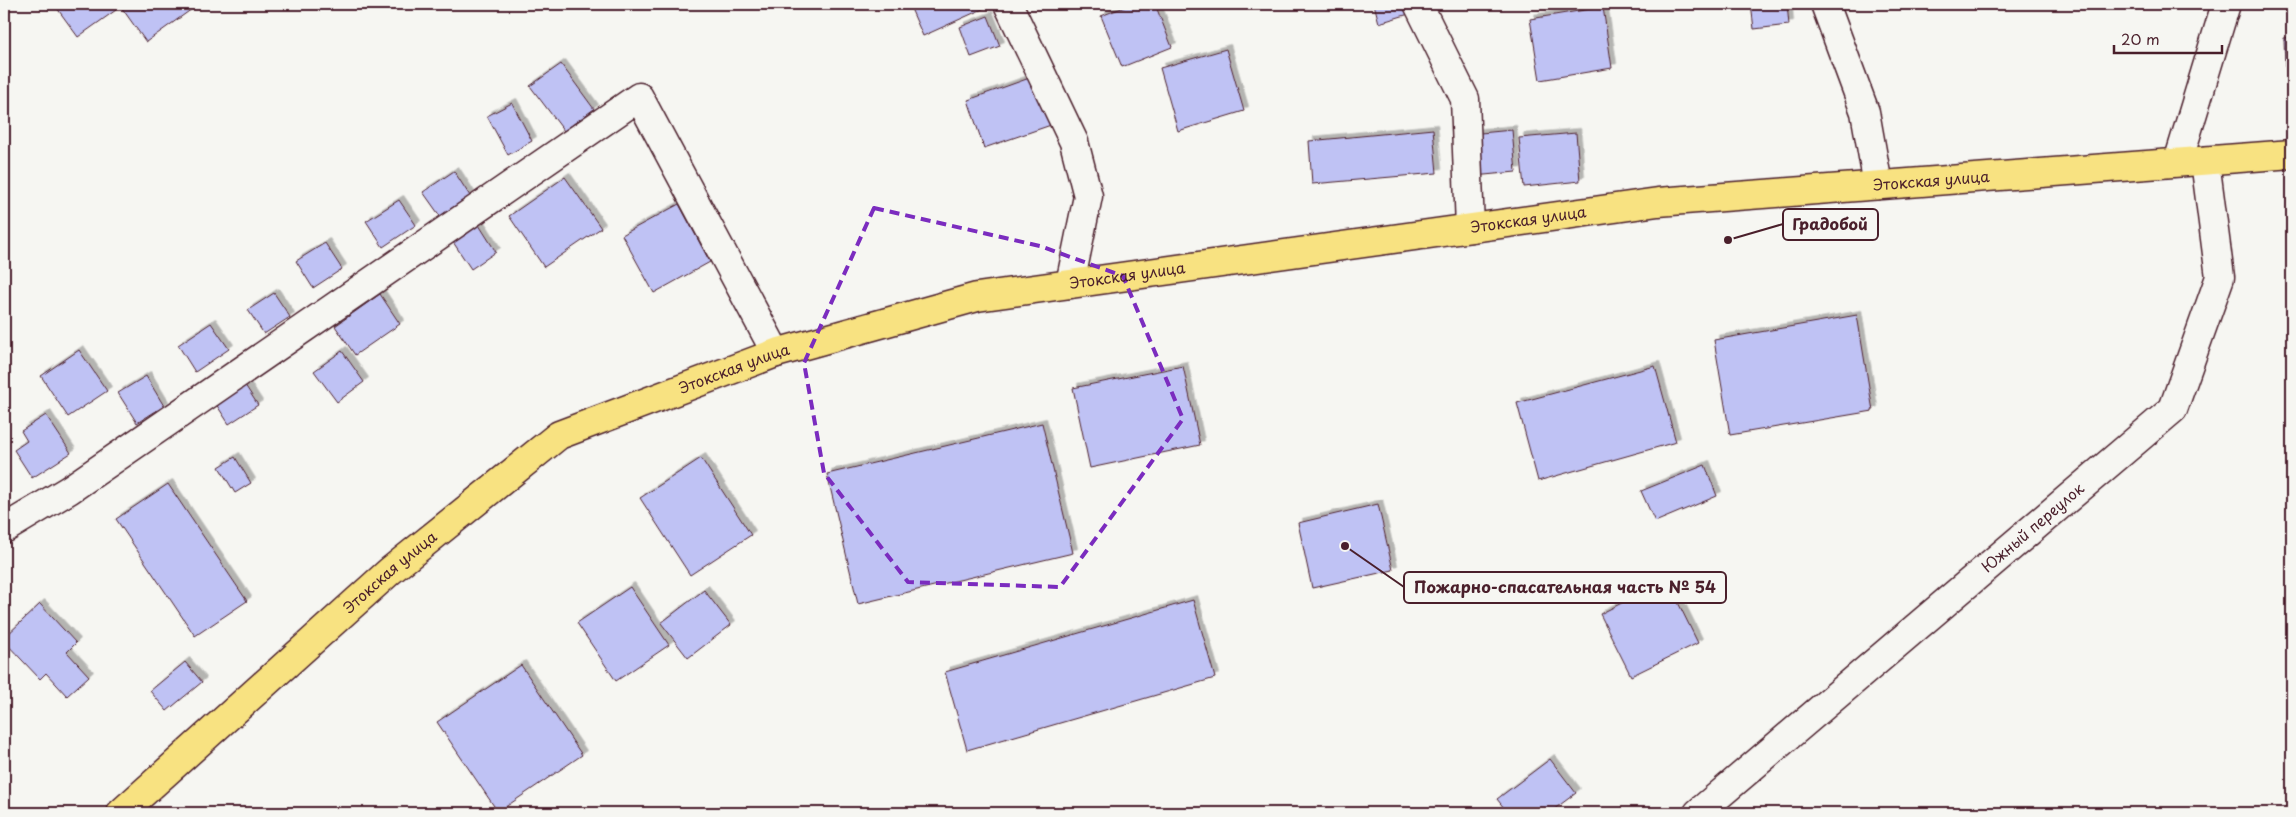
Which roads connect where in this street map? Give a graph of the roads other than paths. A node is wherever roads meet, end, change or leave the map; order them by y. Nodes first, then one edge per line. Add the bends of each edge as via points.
1 (1008, 4) edge
2 (1418, 4) edge
3 (1825, 4) edge
4 (2226, 4) edge
5 (2292, 154) edge
6 (2205, 161) junction
7 (2178, 162) junction
8 (1878, 185) junction
9 (1470, 228) junction
10 (1070, 284) junction
11 (776, 353) junction
12 (4, 529) edge
13 (121, 813) edge
14 (1698, 813) edge

1 - 10 street via 1074,142 1088,196
2 - 9 street via 1465,99
3 - 8 street via 1865,112
4 - 7 street
5 - 6 main road, Этокская улица
6 - 7 main road, Этокская улица
6 - 14 street, Южный переулок via 2220,277 2173,409
7 - 8 main road, Этокская улица
8 - 9 main road, Этокская улица via 1658,202
9 - 10 main road, Этокская улица
10 - 11 main road, Этокская улица via 977,296
11 - 12 street via 639,97 77,485
11 - 13 main road, Этокская улица via 559,436 390,571

